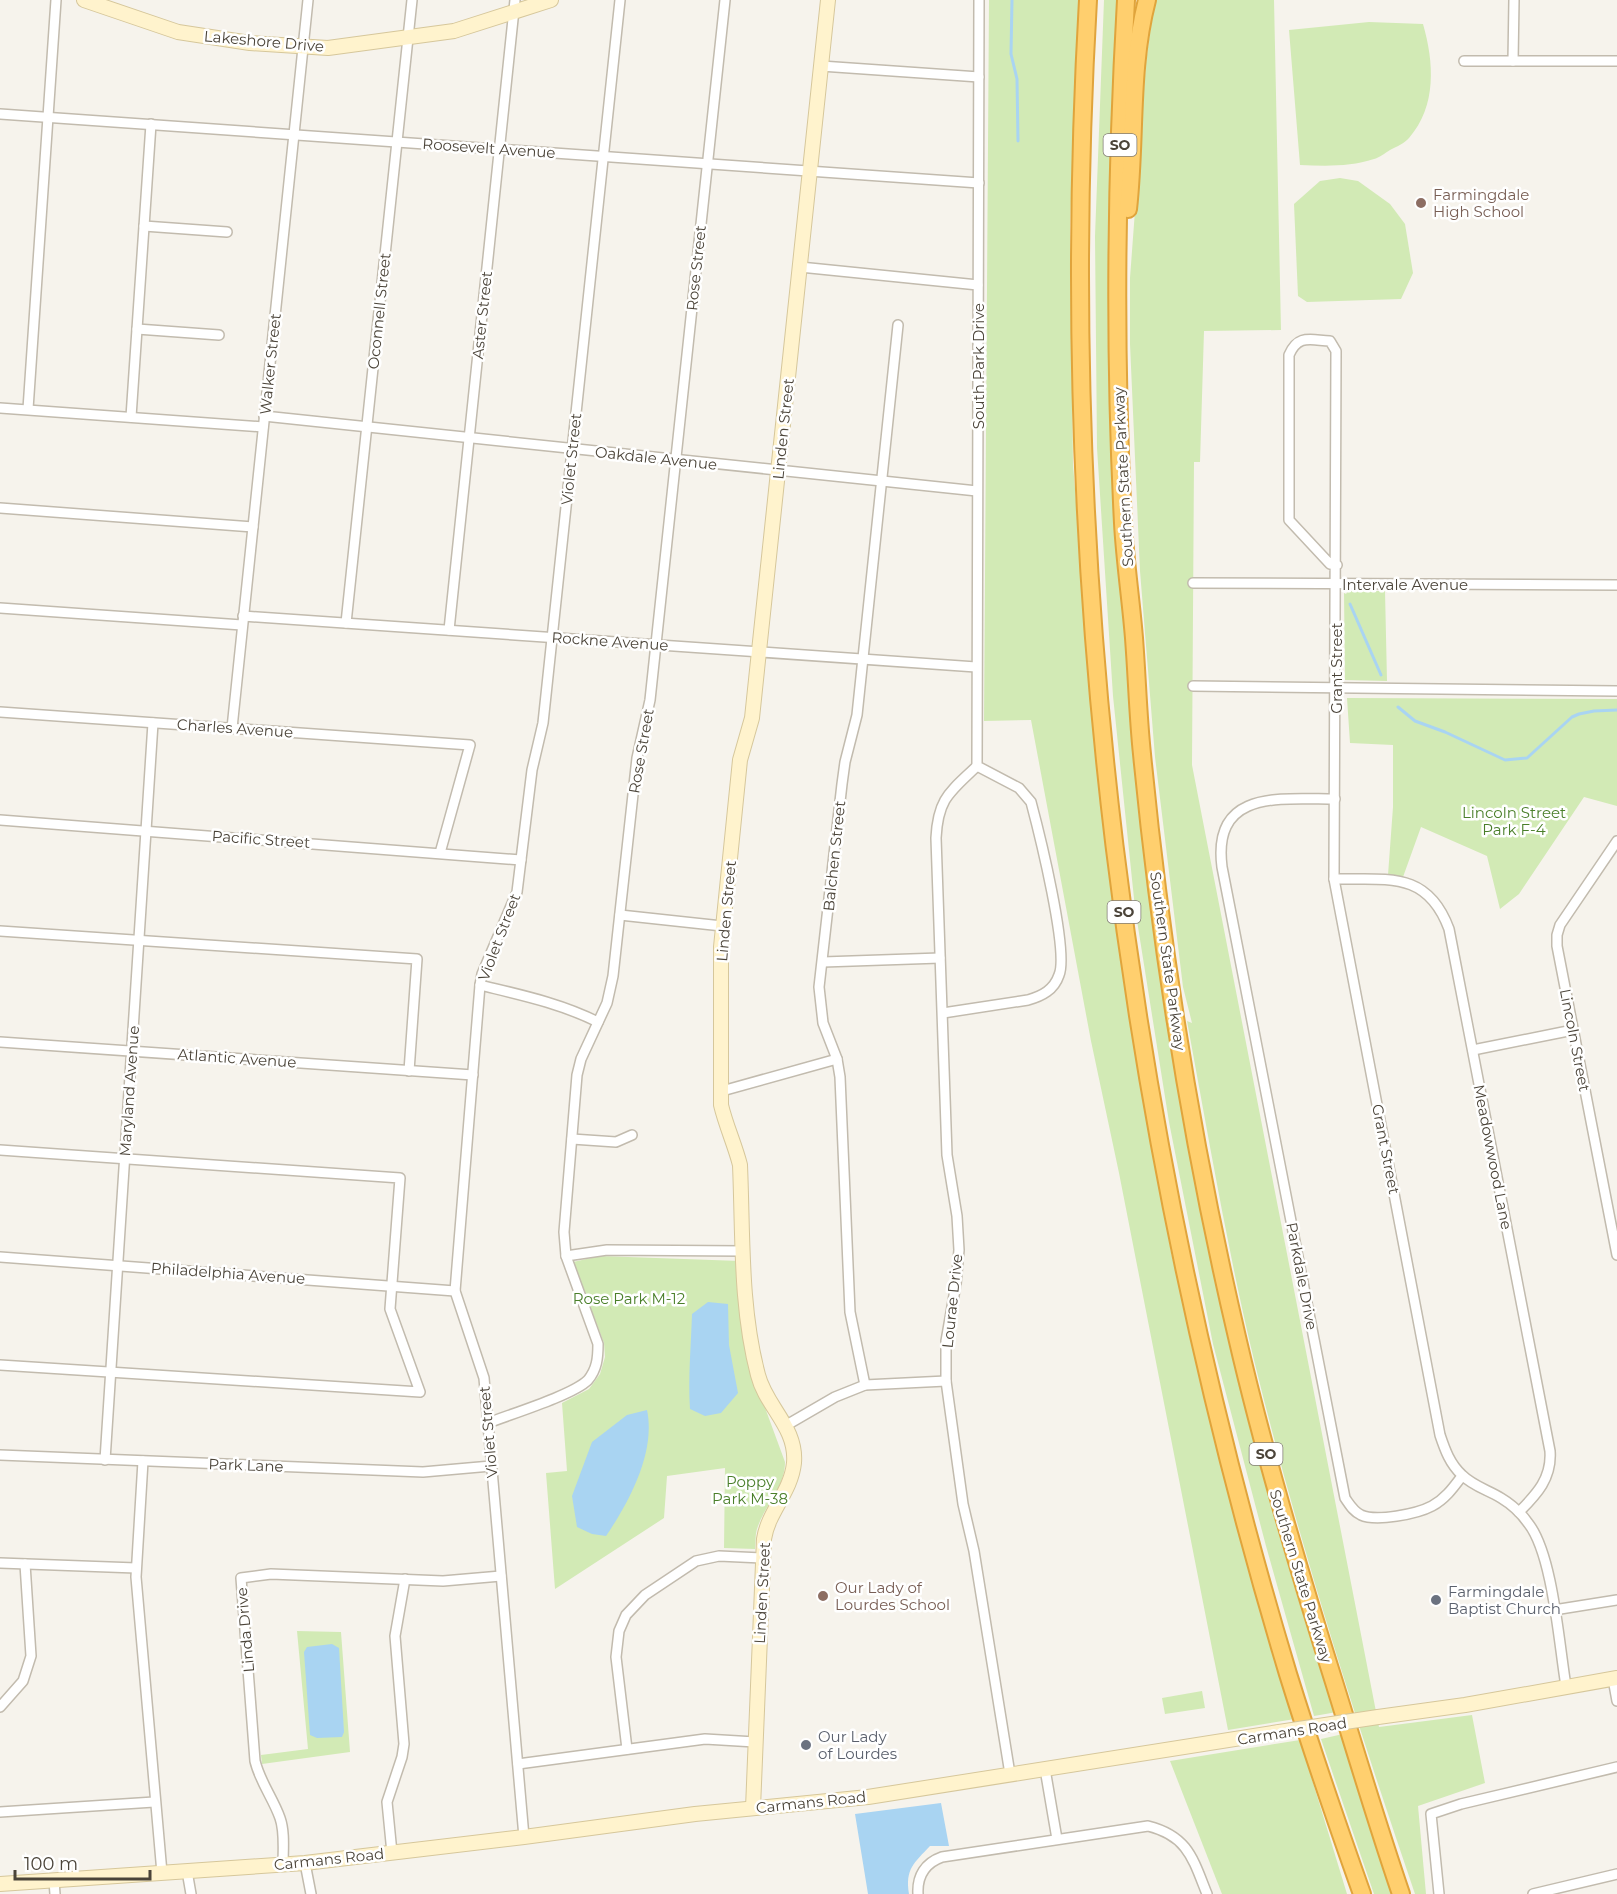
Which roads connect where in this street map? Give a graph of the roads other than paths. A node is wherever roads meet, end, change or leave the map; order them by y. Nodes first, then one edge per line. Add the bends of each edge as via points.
1 (56, 0) edge
2 (84, 0) edge
3 (308, 0) edge
4 (412, 0) edge
5 (550, 0) edge
6 (620, 0) edge
7 (725, 0) edge
8 (828, 0) edge
9 (979, 0) edge
10 (1088, 0) edge
11 (1126, 0) edge
12 (1147, 0) edge
13 (1514, 0) edge
14 (515, 6) edge
15 (408, 38) junction
16 (303, 46) junction
17 (1464, 61) dead end
18 (1514, 61) junction
19 (1617, 61) edge
20 (821, 66) junction
21 (979, 77) junction
22 (0, 114) edge
23 (48, 117) junction
24 (151, 124) junction
25 (294, 135) junction
26 (397, 142) junction
27 (500, 149) junction
28 (603, 156) junction
29 (707, 164) junction
30 (810, 171) junction
31 (979, 183) junction
32 (144, 226) junction
33 (227, 232) dead end
34 (800, 267) junction
35 (978, 285) junction
36 (1117, 290) junction
37 (898, 325) dead end
38 (137, 329) junction
39 (219, 335) dead end
40 (0, 408) edge
41 (28, 410) junction
42 (264, 416) junction
43 (131, 417) junction
44 (263, 427) junction
45 (367, 427) junction
46 (470, 438) junction
47 (573, 449) junction
48 (675, 459) junction
49 (778, 470) junction
50 (881, 481) junction
51 (977, 491) junction
52 (0, 508) edge
53 (253, 527) junction
54 (1337, 565) junction
55 (1193, 583) dead end
56 (1336, 584) junction
57 (1617, 585) edge
58 (0, 609) edge
59 (243, 620) junction
60 (346, 623) junction
61 (450, 630) junction
62 (552, 637) junction
63 (656, 644) junction
64 (759, 651) junction
65 (862, 659) junction
66 (976, 667) junction
67 (1193, 686) dead end
68 (1336, 688) junction
69 (1617, 691) edge
70 (0, 712) edge
71 (153, 723) junction
72 (232, 728) junction
73 (977, 766) junction
74 (1335, 799) junction
75 (0, 820) edge
76 (146, 830) junction
77 (1615, 848) edge
78 (440, 853) junction
79 (521, 860) junction
80 (1334, 879) junction
81 (620, 915) junction
82 (722, 926) junction
83 (0, 931) edge
84 (139, 941) junction
85 (940, 958) junction
86 (822, 962) junction
87 (480, 985) junction
88 (943, 1013) junction
89 (598, 1022) junction
90 (1573, 1030) junction
91 (0, 1042) edge
92 (1473, 1050) junction
93 (131, 1051) junction
94 (837, 1059) junction
95 (409, 1071) junction
96 (473, 1075) junction
97 (722, 1091) junction
98 (632, 1135) dead end
99 (572, 1139) junction
100 (0, 1150) edge
101 (124, 1158) junction
102 (1615, 1237) edge
103 (743, 1251) junction
104 (1617, 1254) edge
105 (566, 1256) junction
106 (0, 1257) edge
107 (117, 1266) junction
108 (392, 1285) junction
109 (455, 1291) junction
110 (0, 1365) edge
111 (110, 1373) junction
112 (946, 1381) junction
113 (865, 1385) junction
114 (488, 1423) junction
115 (785, 1426) junction
116 (0, 1455) edge
117 (105, 1460) junction
118 (143, 1461) junction
119 (491, 1466) junction
120 (1462, 1476) junction
121 (1519, 1512) junction
122 (762, 1558) junction
123 (0, 1563) edge
124 (25, 1564) junction
125 (136, 1568) junction
126 (501, 1575) junction
127 (405, 1579) junction
128 (1617, 1600) edge
129 (1554, 1610) junction
130 (1615, 1678) edge
131 (1566, 1686) junction
132 (0, 1692) edge
133 (10, 1697) junction
134 (1617, 1701) edge
135 (0, 1707) edge
136 (755, 1742) junction
137 (627, 1749) junction
138 (518, 1764) junction
139 (1617, 1767) edge
140 (1045, 1769) junction
141 (1010, 1774) junction
142 (154, 1802) junction
143 (753, 1808) junction
144 (0, 1812) edge
145 (524, 1837) junction
146 (1057, 1839) junction
147 (392, 1852) junction
148 (305, 1863) junction
149 (283, 1865) junction
150 (187, 1872) junction
151 (162, 1873) junction
152 (1617, 1874) edge
153 (0, 1884) edge
154 (55, 1887) edge
155 (191, 1894) edge
156 (310, 1894) edge
157 (918, 1894) edge
158 (1207, 1894) edge
159 (1362, 1894) edge
160 (1401, 1894) edge
161 (1439, 1894) edge
162 (1533, 1894) edge

1 - 23 street
2 - 16 street, Lakeshore Drive via 178,32
3 - 16 street, Walker Street
4 - 15 street, Oconnell Street
5 - 14 street, Lakeshore Drive
6 - 28 street, Violet Street
7 - 29 street, Rose Street
8 - 20 street, Linden Street
9 - 21 street, South Park Drive
10 - 159 highway, SO via 1081,260 1090,592 1114,841 1137,1009 1180,1251 1241,1508 1290,1678
11 - 36 highway, Southern State Parkway / SO
12 - 36 highway via 1139,35 1131,183
13 - 18 street
14 - 15 street, Lakeshore Drive via 454,31
14 - 27 street, Aster Street
15 - 16 street, Lakeshore Drive via 328,48
15 - 26 street, Oconnell Street
16 - 25 street, Walker Street
17 - 18 street
18 - 19 street
20 - 21 street
20 - 30 street, Linden Street
21 - 31 street, South Park Drive
22 - 23 street, Roosevelt Avenue
23 - 24 street, Roosevelt Avenue
23 - 41 street
24 - 25 street, Roosevelt Avenue
24 - 32 street
25 - 26 street, Roosevelt Avenue
25 - 42 street, Walker Street
26 - 27 street, Roosevelt Avenue
26 - 45 street, Oconnell Street
27 - 28 street, Roosevelt Avenue
27 - 46 street, Aster Street
28 - 29 street, Roosevelt Avenue
28 - 47 street, Violet Street
29 - 30 street, Roosevelt Avenue
29 - 48 street, Rose Street
30 - 31 street, Roosevelt Avenue
30 - 34 street, Linden Street
31 - 35 street, South Park Drive
32 - 33 street
32 - 38 street
34 - 35 street
34 - 49 street, Linden Street
35 - 51 street, South Park Drive
36 - 160 highway, Southern State Parkway / SO via 1119,434 1141,750 1162,929 1191,1110 1235,1328 1273,1480
37 - 50 street, Balchen Street
38 - 39 street
38 - 43 street
40 - 41 street
41 - 43 street
42 - 44 street, Walker Street
42 - 45 street, Oakdale Avenue
43 - 44 street
44 - 53 street, Walker Street
45 - 46 street, Oakdale Avenue
45 - 60 street, Oconnell Street
46 - 47 street, Oakdale Avenue
46 - 61 street, Aster Street
47 - 48 street, Oakdale Avenue
47 - 62 street, Violet Street
48 - 49 street, Oakdale Avenue
48 - 63 street, Rose Street
49 - 50 street, Oakdale Avenue
49 - 64 street, Linden Street
50 - 51 street, Oakdale Avenue
50 - 65 street, Balchen Street
51 - 66 street, South Park Drive
52 - 53 street
53 - 59 street, Walker Street
54 - 54 street, Grant Street via 1336,351 1330,341 1300,340 1289,355 1289,520 1330,564
54 - 56 street, Grant Street
55 - 56 street, Intervale Avenue
56 - 57 street, Intervale Avenue
56 - 68 street, Grant Street
58 - 59 street, Rockne Avenue
59 - 60 street, Rockne Avenue
59 - 72 street, Walker Street
60 - 61 street, Rockne Avenue
61 - 62 street, Rockne Avenue
62 - 63 street, Rockne Avenue
62 - 79 street, Violet Street
63 - 64 street, Rockne Avenue
63 - 81 street, Rose Street via 650,700 637,759
64 - 65 street, Rockne Avenue
64 - 82 street, Linden Street via 752,718 740,760
65 - 66 street, Rockne Avenue
65 - 86 street, Balchen Street via 857,715 842,784
66 - 73 street, South Park Drive
67 - 68 street
68 - 69 street
68 - 74 street, Grant Street
70 - 71 street, Charles Avenue
71 - 72 street, Charles Avenue
71 - 76 street, Maryland Avenue
72 - 78 street, Charles Avenue via 470,745
73 - 85 street, Lourae Drive via 947,795 937,818
73 - 88 street via 1019,788 1031,802 1062,964 1056,983 1040,996
74 - 80 street, Grant Street
74 - 120 street, Parkdale Drive via 1262,800 1249,804 1232,818 1219,849 1345,1498 1353,1509 1371,1518 1412,1512 1443,1498
75 - 76 street, Pacific Street
76 - 78 street, Pacific Street
76 - 84 street, Maryland Avenue
77 - 90 street, Lincoln Street via 1560,925 1557,935
78 - 79 street, Pacific Street
79 - 87 street, Violet Street via 518,892
80 - 92 street, Meadowwood Lane via 1402,881 1433,899 1449,929
80 - 120 street, Grant Street via 1440,1436 1445,1452
81 - 82 street
81 - 89 street, Rose Street via 613,976
82 - 97 street, Linden Street
83 - 84 street
84 - 93 street, Maryland Avenue
84 - 95 street via 417,960
85 - 86 street
85 - 88 street, Lourae Drive
86 - 94 street, Balchen Street via 820,1010
87 - 89 street via 548,1001
87 - 96 street, Violet Street
88 - 112 street, Lourae Drive via 947,1155 959,1250 946,1341
89 - 99 street, Rose Street via 577,1075
90 - 92 street
90 - 102 street, Lincoln Street
91 - 93 street, Atlantic Avenue
92 - 121 street, Meadowwood Lane via 1550,1451 1546,1479
93 - 95 street, Atlantic Avenue
93 - 101 street, Maryland Avenue
94 - 97 street
94 - 113 street, Balchen Street via 850,1312
95 - 96 street, Atlantic Avenue
96 - 109 street, Violet Street
97 - 103 street, Linden Street via 725,1122 740,1165
98 - 99 street via 616,1142
99 - 105 street, Rose Street via 564,1232
100 - 101 street
101 - 107 street, Maryland Avenue
101 - 108 street via 400,1178
102 - 104 street, Lincoln Street
103 - 105 street via 607,1250
103 - 115 street, Linden Street via 746,1322 758,1376 763,1392
105 - 114 street, Rose Street via 598,1344 595,1370 574,1390
106 - 107 street, Philadelphia Avenue
107 - 108 street, Philadelphia Avenue
107 - 111 street, Maryland Avenue
108 - 109 street, Philadelphia Avenue
108 - 111 street via 390,1309 420,1392
109 - 114 street, Violet Street via 484,1378
110 - 111 street
111 - 117 street, Maryland Avenue
112 - 113 street
112 - 141 street, Lourae Drive
113 - 115 street via 835,1397
114 - 119 street, Violet Street
115 - 122 street, Linden Street via 794,1463 786,1494 766,1528
116 - 117 street, Park Lane
117 - 118 street, Park Lane
118 - 119 street, Park Lane via 423,1472
118 - 125 street
119 - 126 street, Violet Street
120 - 121 street, Grant Street
121 - 129 street, Grant Street via 1540,1543
122 - 136 street, Linden Street
122 - 137 street via 718,1556 696,1561 645,1594 626,1615 619,1631 616,1657
123 - 124 street
124 - 125 street
124 - 133 street via 31,1656 23,1681
125 - 142 street
126 - 127 street, Linda Drive via 443,1581
126 - 138 street, Violet Street
127 - 147 street via 395,1636 404,1744 387,1802
127 - 149 street, Linda Drive via 271,1574 241,1578 255,1761 281,1821
128 - 129 street
129 - 131 street, Grant Street
130 - 131 street, Carmans Road
130 - 134 street
131 - 140 street, Carmans Road, bridge
132 - 133 street
133 - 135 street
136 - 137 street via 705,1739
136 - 143 street, Linden Street
137 - 138 street
138 - 145 street, Violet Street
139 - 161 street via 1431,1814
140 - 141 street, Carmans Road
140 - 146 street
141 - 143 street, Carmans Road via 868,1797
142 - 144 street
142 - 151 street
143 - 145 street, Carmans Road
145 - 147 street, Carmans Road
146 - 157 street via 942,1857 924,1870
146 - 158 street via 1148,1826 1165,1830 1187,1849
147 - 148 street, Carmans Road
148 - 149 street, Carmans Road
148 - 156 street
149 - 150 street, Carmans Road
150 - 151 street, Carmans Road
150 - 155 street
151 - 154 street, Carmans Road
152 - 162 street
153 - 154 street, Carmans Road

